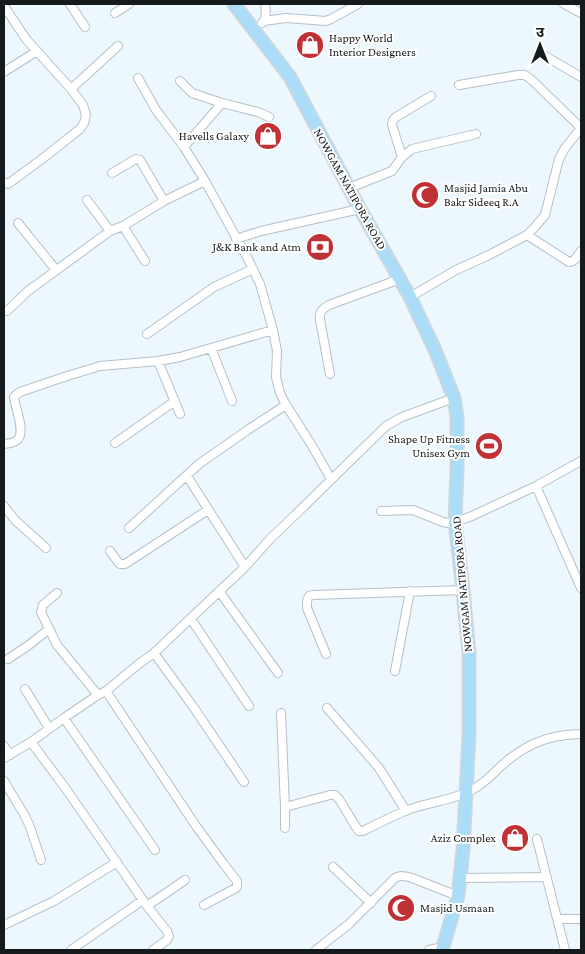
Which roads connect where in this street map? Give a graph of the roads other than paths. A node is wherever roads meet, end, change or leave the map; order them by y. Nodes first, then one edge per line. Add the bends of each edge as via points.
1 (70, 4) edge
2 (129, 4) edge
3 (234, 4) edge
4 (265, 4) edge
5 (358, 4) edge
6 (564, 4) edge
7 (4, 6) edge
8 (115, 13) dead end
9 (581, 13) edge
10 (259, 25) junction
11 (85, 27) dead end
12 (118, 46) dead end
13 (37, 52) junction
14 (540, 53) dead end
15 (4, 72) edge
16 (581, 77) edge
17 (138, 78) dead end
18 (180, 81) dead end
19 (458, 85) dead end
20 (71, 89) junction
21 (431, 96) dead end
22 (222, 103) junction
23 (269, 117) dead end
24 (581, 128) edge
25 (476, 134) dead end
26 (184, 147) junction
27 (402, 156) junction
28 (112, 173) dead end
29 (205, 181) junction
30 (4, 182) edge
31 (349, 188) junction
32 (87, 200) dead end
33 (164, 201) junction
34 (360, 209) junction
35 (18, 223) dead end
36 (123, 226) junction
37 (110, 231) junction
38 (527, 235) junction
39 (236, 239) junction
40 (581, 251) edge
41 (145, 261) dead end
42 (253, 269) junction
43 (56, 270) junction
44 (400, 279) junction
45 (410, 297) junction
46 (7, 311) dead end
47 (273, 330) junction
48 (147, 334) dead end
49 (211, 348) junction
50 (158, 361) junction
51 (330, 374) dead end
52 (454, 398) junction
53 (175, 401) junction
54 (232, 401) dead end
55 (286, 406) junction
56 (180, 414) dead end
57 (115, 443) dead end
58 (4, 444) edge
59 (581, 461) edge
60 (187, 476) junction
61 (332, 479) junction
62 (536, 486) junction
63 (4, 506) edge
64 (208, 510) junction
65 (381, 510) dead end
66 (455, 522) junction
67 (129, 528) dead end
68 (46, 548) dead end
69 (110, 551) dead end
70 (245, 567) junction
71 (579, 577) edge
72 (581, 588) edge
73 (463, 590) junction
74 (219, 591) junction
75 (410, 591) junction
76 (57, 593) dead end
77 (191, 619) junction
78 (48, 629) junction
79 (154, 653) junction
80 (326, 654) dead end
81 (8, 659) dead end
82 (395, 671) dead end
83 (278, 673) dead end
84 (25, 689) dead end
85 (106, 692) junction
86 (98, 695) junction
87 (249, 706) dead end
88 (327, 708) dead end
89 (281, 713) dead end
90 (64, 718) junction
91 (49, 728) junction
92 (581, 734) edge
93 (31, 742) junction
94 (4, 746) edge
95 (7, 756) edge
96 (4, 781) edge
97 (244, 782) dead end
98 (466, 793) junction
99 (285, 807) junction
100 (406, 811) junction
101 (285, 828) dead end
102 (536, 839) dead end
103 (155, 850) dead end
104 (41, 860) dead end
105 (117, 862) junction
106 (333, 867) dead end
107 (547, 877) junction
108 (460, 878) junction
109 (185, 880) dead end
110 (458, 896) junction
111 (145, 903) junction
112 (371, 904) junction
113 (204, 905) dead end
114 (558, 919) junction
115 (581, 919) edge
116 (4, 925) edge
117 (442, 948) edge
118 (71, 950) edge
119 (152, 950) edge
120 (316, 950) edge
121 (430, 950) edge
122 (566, 950) edge

1 - 11 street
2 - 8 street
3 - 10 main road, NOWGAM NATIPORA ROAD
4 - 10 street via 266,17
5 - 10 street via 326,21 286,18
6 - 9 street
7 - 13 street
10 - 31 main road, NOWGAM NATIPORA ROAD
12 - 20 street
13 - 15 street
13 - 20 street
14 - 16 street
17 - 26 street
18 - 22 street via 192,93
19 - 24 street via 524,75
20 - 30 street via 85,110 80,128 8,184
21 - 27 street via 393,120
22 - 23 street
22 - 26 street
24 - 38 street via 559,159 545,215
25 - 27 street via 412,149
26 - 29 street
27 - 31 street via 392,170
28 - 33 street via 136,159 140,160
29 - 33 street
29 - 39 street
31 - 34 main road, NOWGAM NATIPORA ROAD
32 - 37 street
33 - 36 street
34 - 39 street
34 - 44 main road, NOWGAM NATIPORA ROAD
35 - 43 street
36 - 37 street
36 - 41 street
37 - 43 street
38 - 40 street via 569,262
38 - 45 street
39 - 42 street
42 - 47 street
42 - 48 street via 208,290
43 - 46 street
44 - 45 main road, NOWGAM NATIPORA ROAD
44 - 51 street via 321,310 319,315
45 - 52 main road, NOWGAM NATIPORA ROAD
47 - 49 street
47 - 55 street via 277,384
49 - 50 street
49 - 54 street
50 - 53 street
50 - 58 street via 100,366 20,392 14,397 20,422 19,437
52 - 61 street via 386,426
52 - 66 main road, NOWGAM NATIPORA ROAD via 457,417
53 - 56 street
53 - 57 street
55 - 60 street via 216,452
55 - 61 street
59 - 62 street
60 - 64 street
60 - 67 street
61 - 70 street
62 - 66 street
62 - 71 street
63 - 68 street
64 - 69 street via 125,564 120,564
64 - 70 street
65 - 66 street via 413,510 443,522
66 - 73 main road, NOWGAM NATIPORA ROAD
70 - 74 street
71 - 72 street
73 - 75 street
73 - 98 main road, NOWGAM NATIPORA ROAD via 469,653
74 - 77 street
74 - 83 street
75 - 80 street via 309,596 307,608
75 - 82 street
76 - 78 street via 41,610
77 - 79 street
77 - 87 street
78 - 81 street
78 - 86 street via 57,646
79 - 85 street
79 - 97 street
84 - 91 street
85 - 86 street
85 - 113 street via 237,881 236,888
86 - 90 street
88 - 100 street via 379,768
89 - 99 street
90 - 91 street
90 - 103 street
91 - 93 street
92 - 98 street via 546,738 526,747
93 - 95 street
93 - 105 street
94 - 95 street
96 - 104 street via 30,826
98 - 100 street
98 - 108 main road, NOWGAM NATIPORA ROAD
99 - 100 street via 335,795 361,831
99 - 101 street
102 - 107 street
105 - 111 street
105 - 116 street via 54,901
106 - 112 street
107 - 108 street
107 - 114 street
108 - 110 main road, NOWGAM NATIPORA ROAD
109 - 111 street
110 - 112 street via 402,876 395,878
110 - 117 main road, NOWGAM NATIPORA ROAD
111 - 118 street
111 - 119 street via 169,936
112 - 120 street
114 - 115 street
114 - 122 street
117 - 121 street

